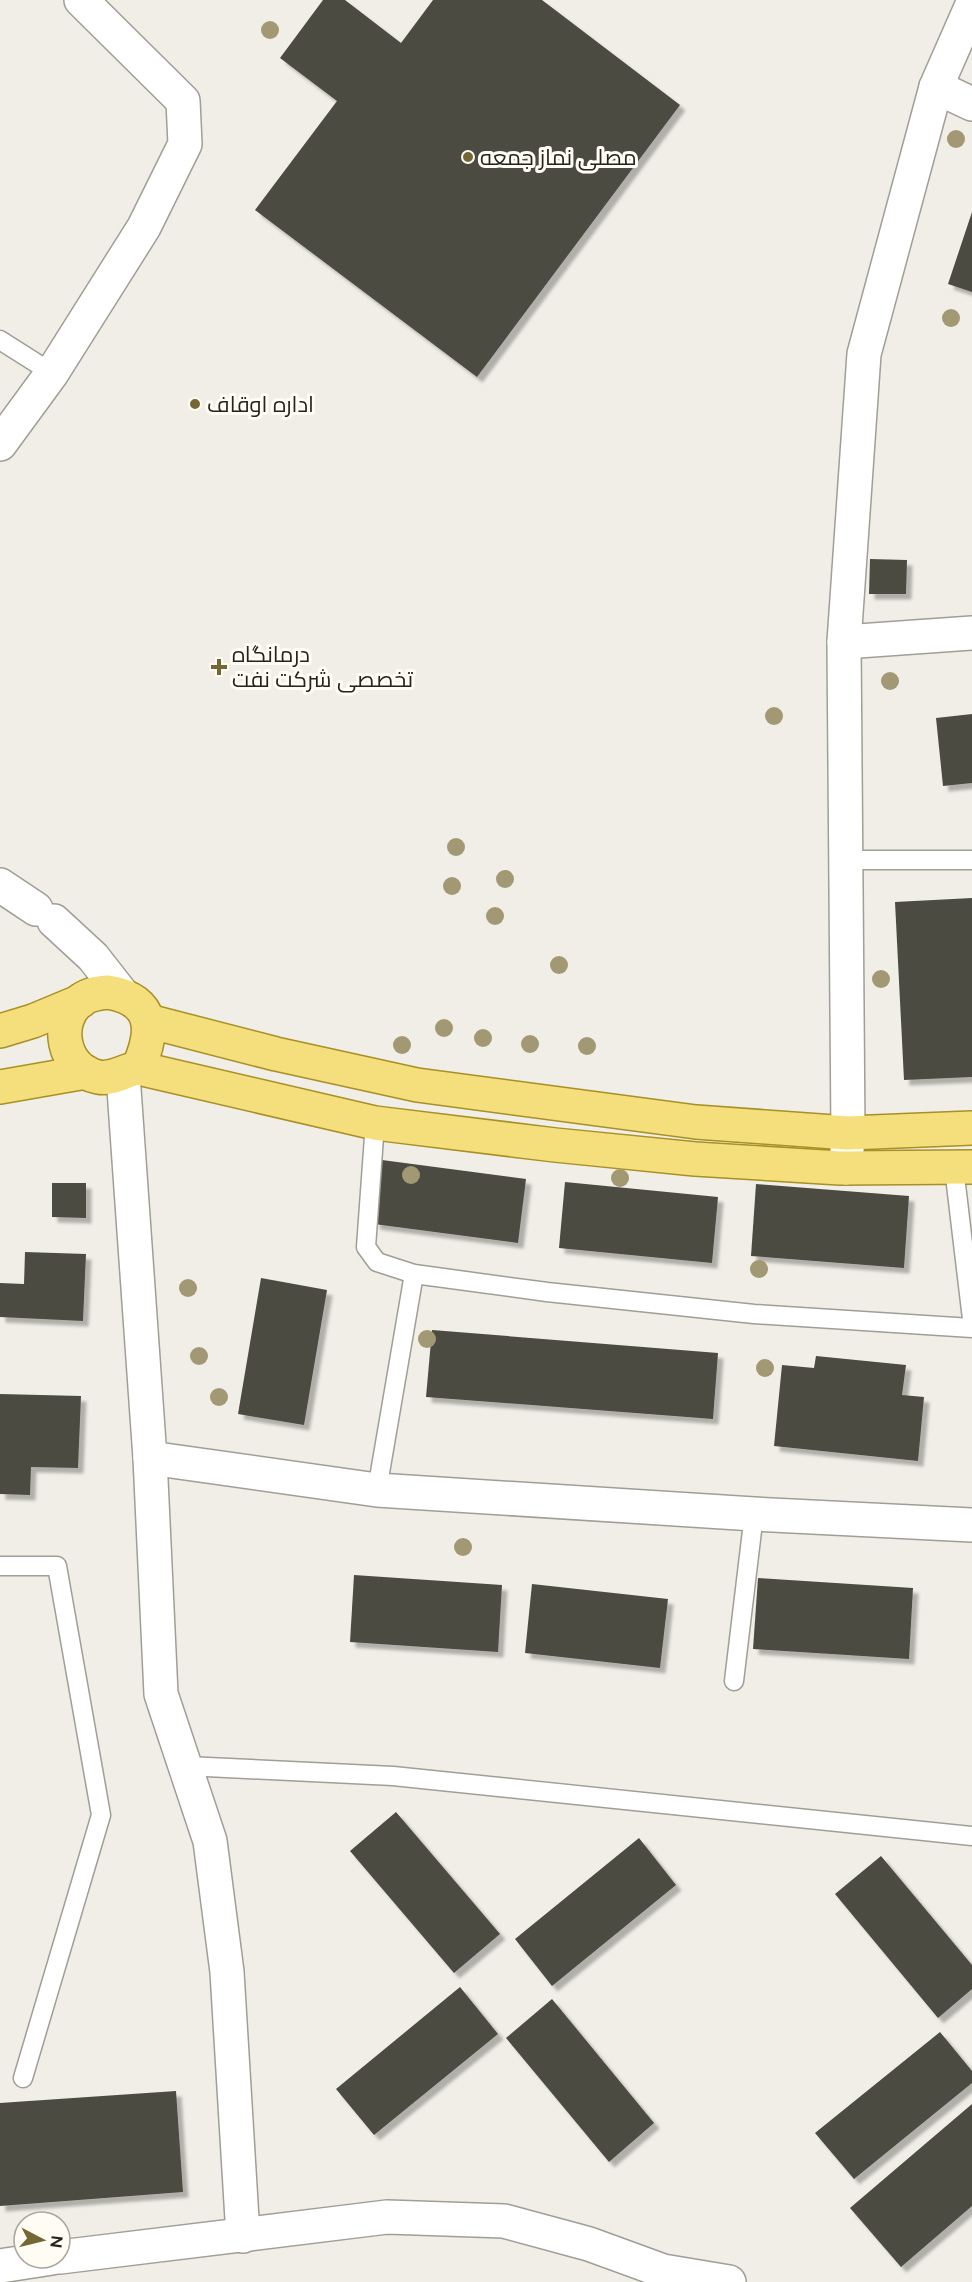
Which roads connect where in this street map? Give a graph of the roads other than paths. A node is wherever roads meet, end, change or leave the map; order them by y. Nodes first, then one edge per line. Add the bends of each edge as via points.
1 (81, 0) edge
2 (972, 5) edge
3 (936, 87) junction
4 (972, 104) edge
5 (0, 340) edge
6 (52, 373) junction
7 (0, 444) edge
8 (972, 633) edge
9 (844, 642) junction
10 (844, 860) junction
11 (972, 860) edge
12 (0, 885) edge
13 (122, 994) junction
14 (81, 1000) junction
15 (148, 1021) junction
16 (0, 1031) edge
17 (130, 1071) junction
18 (86, 1072) junction
19 (0, 1087) edge
20 (375, 1123) junction
21 (972, 1128) edge
22 (848, 1133) junction
23 (963, 1167) edge
24 (846, 1168) junction
25 (414, 1274) junction
26 (972, 1319) edge
27 (972, 1328) edge
28 (150, 1458) junction
29 (377, 1490) junction
30 (754, 1514) junction
31 (972, 1525) edge
32 (0, 1566) edge
33 (734, 1682) dead end
34 (186, 1766) junction
35 (972, 1836) edge
36 (23, 2078) dead end
37 (243, 2236) junction
38 (72, 2256) edge
39 (729, 2282) edge

1 - 6 street via 183,101 185,144 144,227
2 - 3 street
3 - 4 street
3 - 9 street via 864,354
5 - 6 lane
6 - 7 street
8 - 9 street
9 - 10 street
10 - 11 lane
10 - 22 street
12 - 13 street via 45,915 93,957
13 - 14 main road via 93,994
13 - 15 main road via 144,1012
14 - 16 main road
14 - 18 main road via 65,1024 64,1038 67,1052
15 - 17 main road via 148,1048
15 - 22 main road via 417,1085 696,1122
17 - 18 main road via 98,1077
17 - 20 main road
17 - 28 street
18 - 19 main road
20 - 24 main road via 695,1159
20 - 25 lane via 366,1247 377,1262
21 - 22 main road
22 - 24 street
23 - 24 main road
23 - 26 lane
25 - 27 lane via 754,1314
25 - 29 lane
28 - 29 street
28 - 34 street via 161,1694
29 - 30 street
30 - 31 street
30 - 33 lane
32 - 36 lane via 57,1566 101,1815
34 - 35 lane via 393,1776
34 - 37 street via 210,1841 227,1972
37 - 38 street
37 - 39 street via 387,2217 504,2221 589,2244 663,2271

